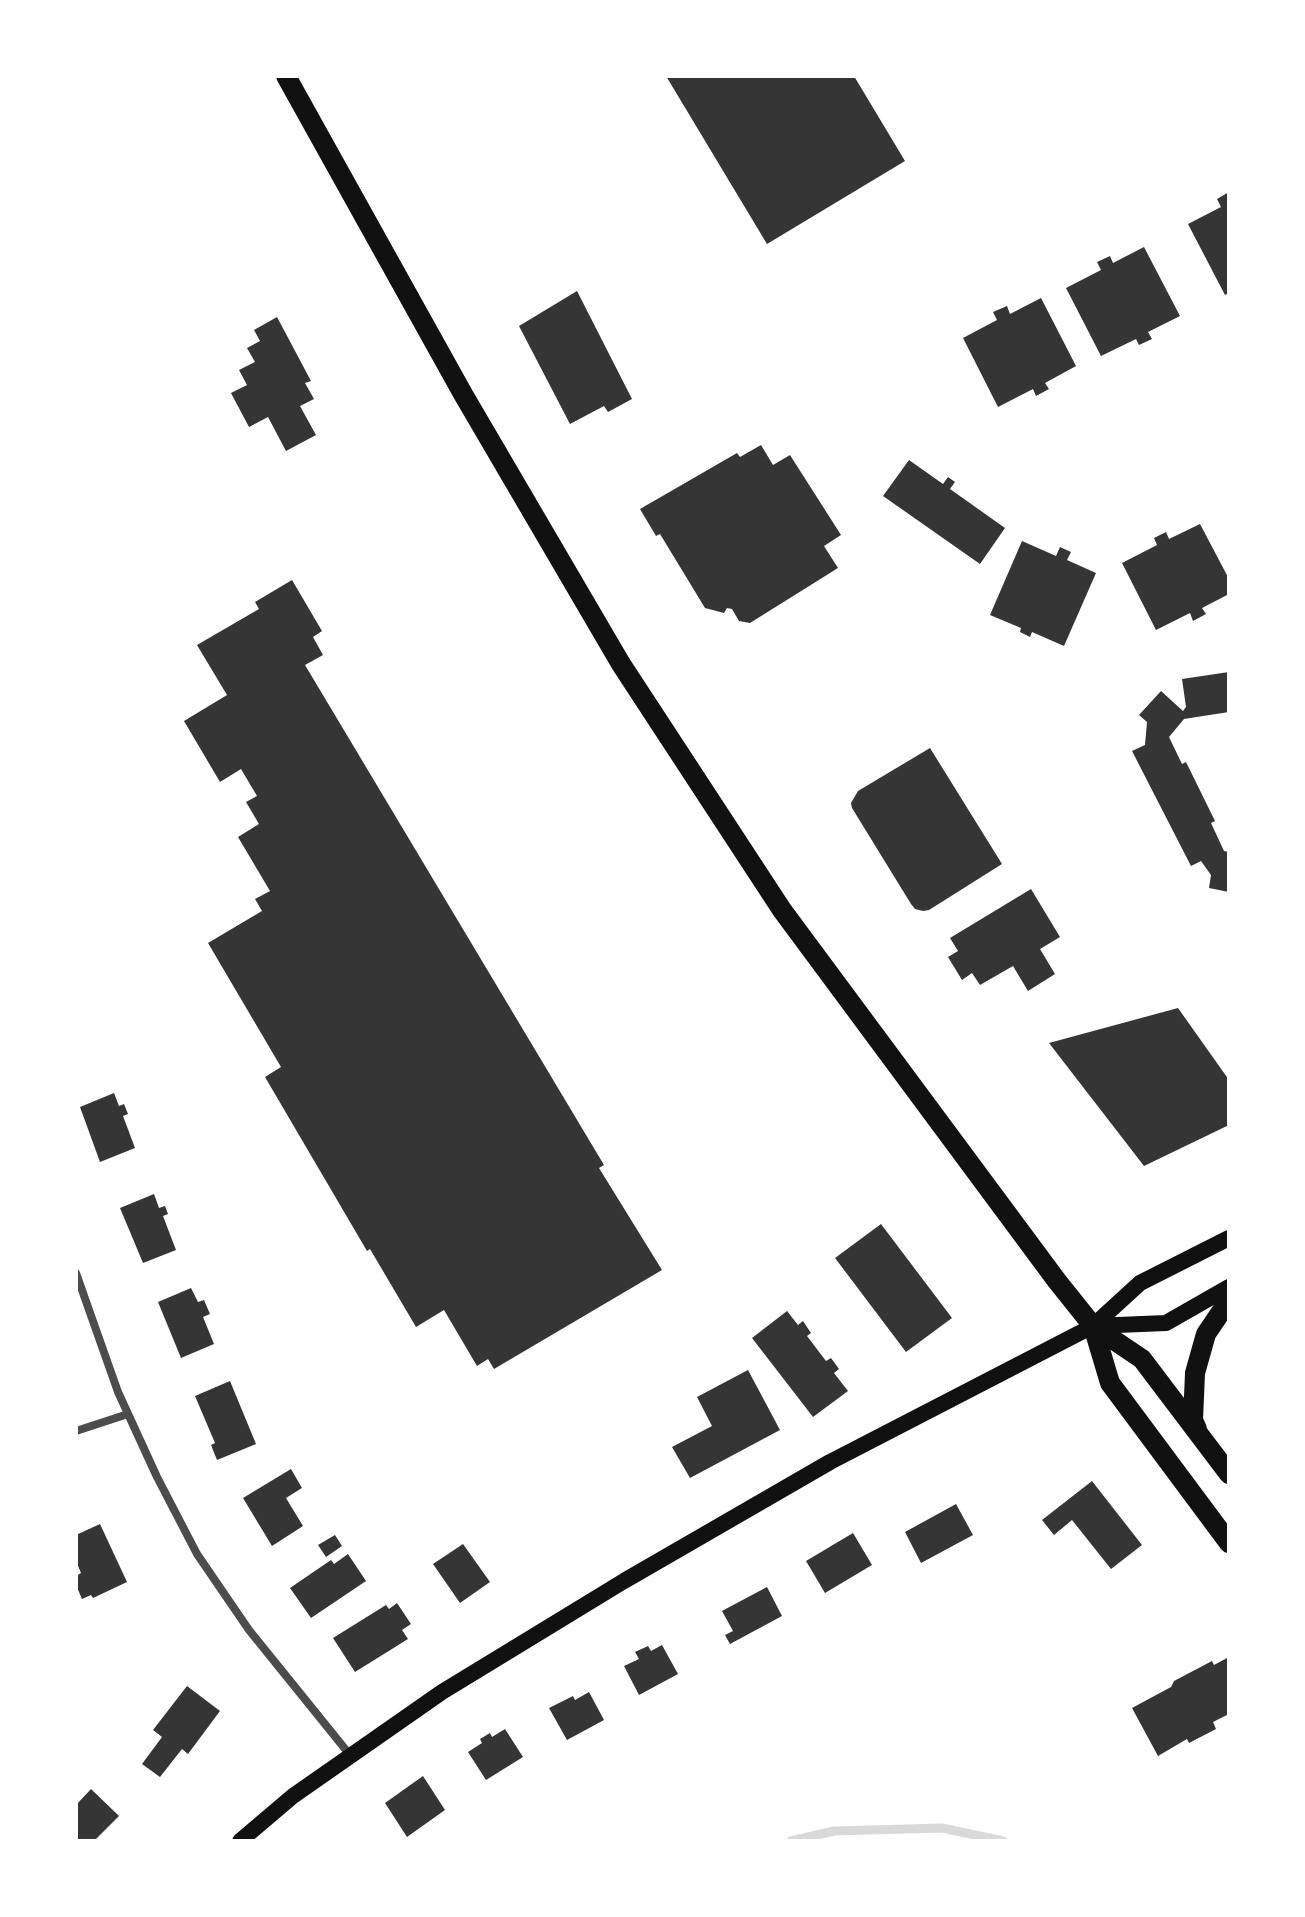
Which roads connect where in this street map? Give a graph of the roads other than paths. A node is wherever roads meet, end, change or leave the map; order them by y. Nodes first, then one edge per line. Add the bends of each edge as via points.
1 (286, 76) edge
2 (1229, 1238) edge
3 (76, 1273) edge
4 (1229, 1287) edge
5 (1229, 1300) edge
6 (1093, 1326) junction
7 (128, 1414) junction
8 (76, 1431) edge
9 (1199, 1432) junction
10 (1229, 1474) edge
11 (1229, 1543) edge
12 (351, 1756) junction
13 (240, 1841) edge

1 - 6 main road via 621,664 782,910
2 - 6 main road via 1140,1283
3 - 7 street
4 - 6 main road via 1166,1323
5 - 9 main road via 1206,1334 1195,1373 1193,1420
6 - 9 main road via 1142,1359
6 - 11 main road via 1110,1383
6 - 12 main road via 830,1462 624,1581 442,1692
7 - 8 street
7 - 12 street via 197,1554 249,1630
9 - 10 main road
12 - 13 main road

